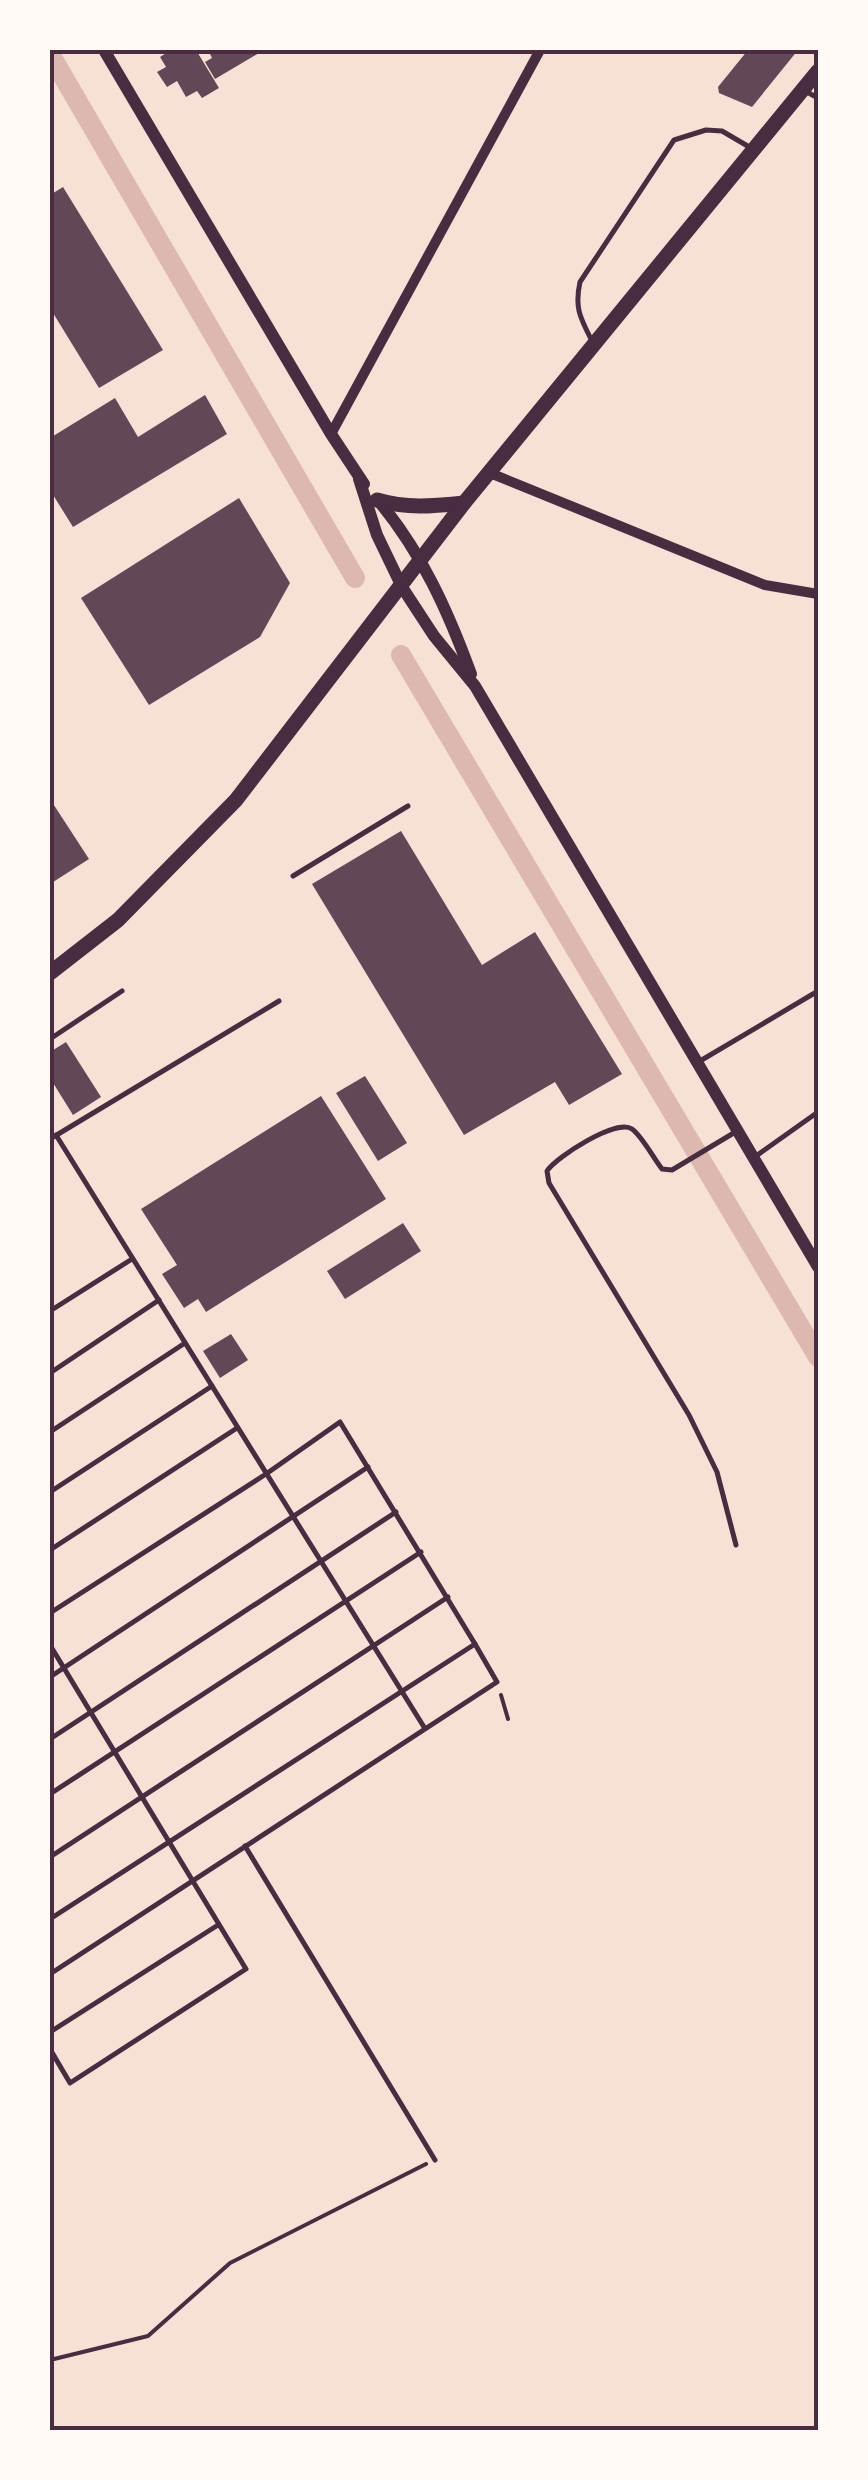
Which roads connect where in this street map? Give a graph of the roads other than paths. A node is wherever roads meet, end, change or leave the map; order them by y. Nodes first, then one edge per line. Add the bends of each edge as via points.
1 (104, 50) edge
2 (540, 50) edge
3 (818, 70) edge
4 (802, 90) junction
5 (818, 98) edge
6 (754, 150) junction
7 (594, 346) junction
8 (331, 434) junction
9 (490, 473) junction
10 (360, 480) junction
11 (377, 500) junction
12 (464, 503) junction
13 (420, 561) junction
14 (402, 587) junction
15 (818, 594) edge
16 (475, 686) junction
17 (408, 806) dead end
18 (294, 876) dead end
19 (50, 974) edge
20 (818, 991) edge
21 (122, 992) dead end
22 (279, 1001) dead end
23 (50, 1040) edge
24 (697, 1062) junction
25 (818, 1112) edge
26 (737, 1130) junction
27 (53, 1137) edge
28 (753, 1157) junction
29 (132, 1258) junction
30 (818, 1267) edge
31 (158, 1300) junction
32 (50, 1311) edge
33 (185, 1343) junction
34 (50, 1373) edge
35 (212, 1386) junction
36 (238, 1428) junction
37 (50, 1432) edge
38 (368, 1467) junction
39 (266, 1474) junction
40 (50, 1492) edge
41 (396, 1512) junction
42 (294, 1518) junction
43 (736, 1545) dead end
44 (50, 1550) edge
45 (420, 1552) junction
46 (320, 1561) junction
47 (448, 1596) junction
48 (345, 1600) junction
49 (50, 1613) edge
50 (475, 1644) junction
51 (50, 1645) edge
52 (374, 1647) junction
53 (64, 1668) junction
54 (50, 1677) edge
55 (402, 1692) junction
56 (91, 1712) junction
57 (424, 1728) junction
58 (50, 1739) edge
59 (115, 1753) junction
60 (50, 1794) edge
61 (142, 1796) junction
62 (170, 1844) junction
63 (245, 1846) junction
64 (50, 1857) edge
65 (193, 1880) junction
66 (50, 1919) edge
67 (218, 1925) junction
68 (50, 1974) edge
69 (50, 2032) edge
70 (50, 2049) edge
71 (435, 2160) road end

1 - 8 street
2 - 8 street
3 - 4 main road
4 - 5 lane
4 - 6 main road
6 - 7 main road
6 - 7 lane via 722,131 674,140 580,282 578,314
7 - 9 main road
8 - 10 street
9 - 12 main road
9 - 15 street via 765,585
10 - 11 street
10 - 14 street
11 - 12 main road via 413,507
11 - 13 street
12 - 13 main road
13 - 14 main road
13 - 16 street
14 - 16 street
14 - 19 main road via 236,800 118,920
16 - 24 street
17 - 18 lane
20 - 24 lane
21 - 23 lane
22 - 27 lane
24 - 26 street
25 - 28 lane
26 - 28 street
26 - 43 lane via 672,1170 662,1169 632,1128 622,1126 592,1138 547,1171 689,1414 717,1472
27 - 29 lane
28 - 30 street
29 - 31 lane
29 - 32 lane
31 - 33 lane
31 - 34 lane
33 - 35 lane
33 - 37 lane
35 - 36 lane
35 - 40 lane
36 - 39 lane
36 - 44 lane
38 - 39 lane via 340,1422
38 - 41 lane
38 - 42 lane
39 - 42 lane
39 - 49 lane
41 - 45 lane
41 - 46 lane
42 - 46 lane
42 - 53 lane
45 - 47 lane
45 - 48 lane
46 - 48 lane
46 - 56 lane
47 - 50 lane
47 - 52 lane
48 - 52 lane
48 - 59 lane
50 - 55 lane
50 - 57 lane via 496,1682
51 - 53 lane
52 - 55 lane
52 - 61 lane
53 - 54 lane
53 - 56 lane
55 - 57 lane
55 - 62 lane
56 - 58 lane
56 - 59 lane
57 - 63 lane
59 - 60 lane
59 - 61 lane
61 - 62 lane
61 - 64 lane
62 - 65 lane
62 - 66 lane
63 - 65 lane
63 - 71 lane
65 - 67 lane
65 - 68 lane
67 - 69 lane
67 - 70 lane via 246,1968 70,2083

